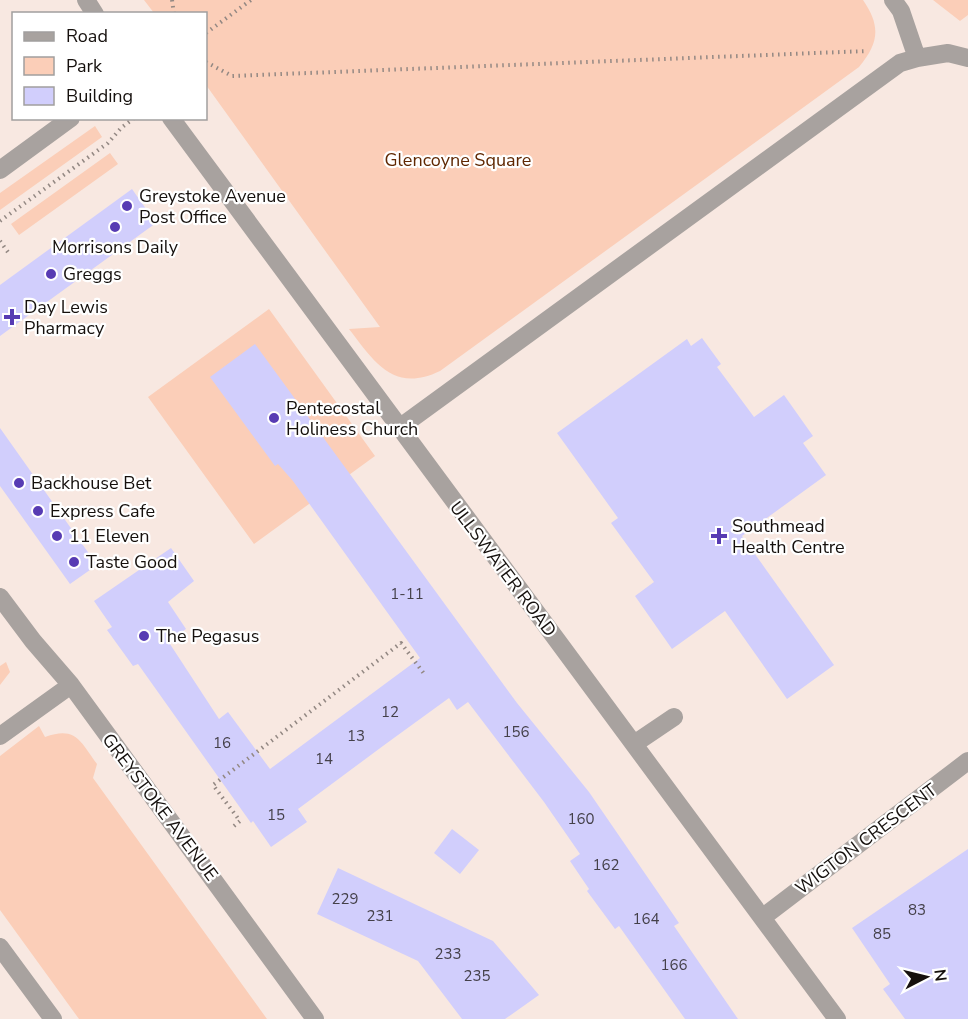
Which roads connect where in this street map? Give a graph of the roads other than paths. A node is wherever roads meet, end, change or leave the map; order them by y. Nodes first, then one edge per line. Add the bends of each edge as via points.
1 (893, 0) edge
2 (917, 58) junction
3 (968, 58) edge
4 (68, 120) edge
5 (172, 120) edge
6 (0, 170) edge
7 (399, 428) junction
8 (0, 597) edge
9 (71, 685) junction
10 (674, 717) dead end
11 (0, 736) edge
12 (634, 744) junction
13 (968, 761) edge
14 (763, 917) junction
15 (0, 947) edge
16 (53, 1019) edge
17 (315, 1019) edge
18 (837, 1019) edge

1 - 2 street via 908,27
2 - 3 street via 948,53
2 - 7 street via 900,63
4 - 6 street
5 - 7 street, ULLSWATER ROAD
7 - 12 street, ULLSWATER ROAD
8 - 9 street, GREYSTOKE AVENUE
9 - 11 street
9 - 17 street, GREYSTOKE AVENUE
10 - 12 street
12 - 14 street, ULLSWATER ROAD
13 - 14 street, WIGTON CRESCENT
14 - 18 street, ULLSWATER ROAD
15 - 16 street

